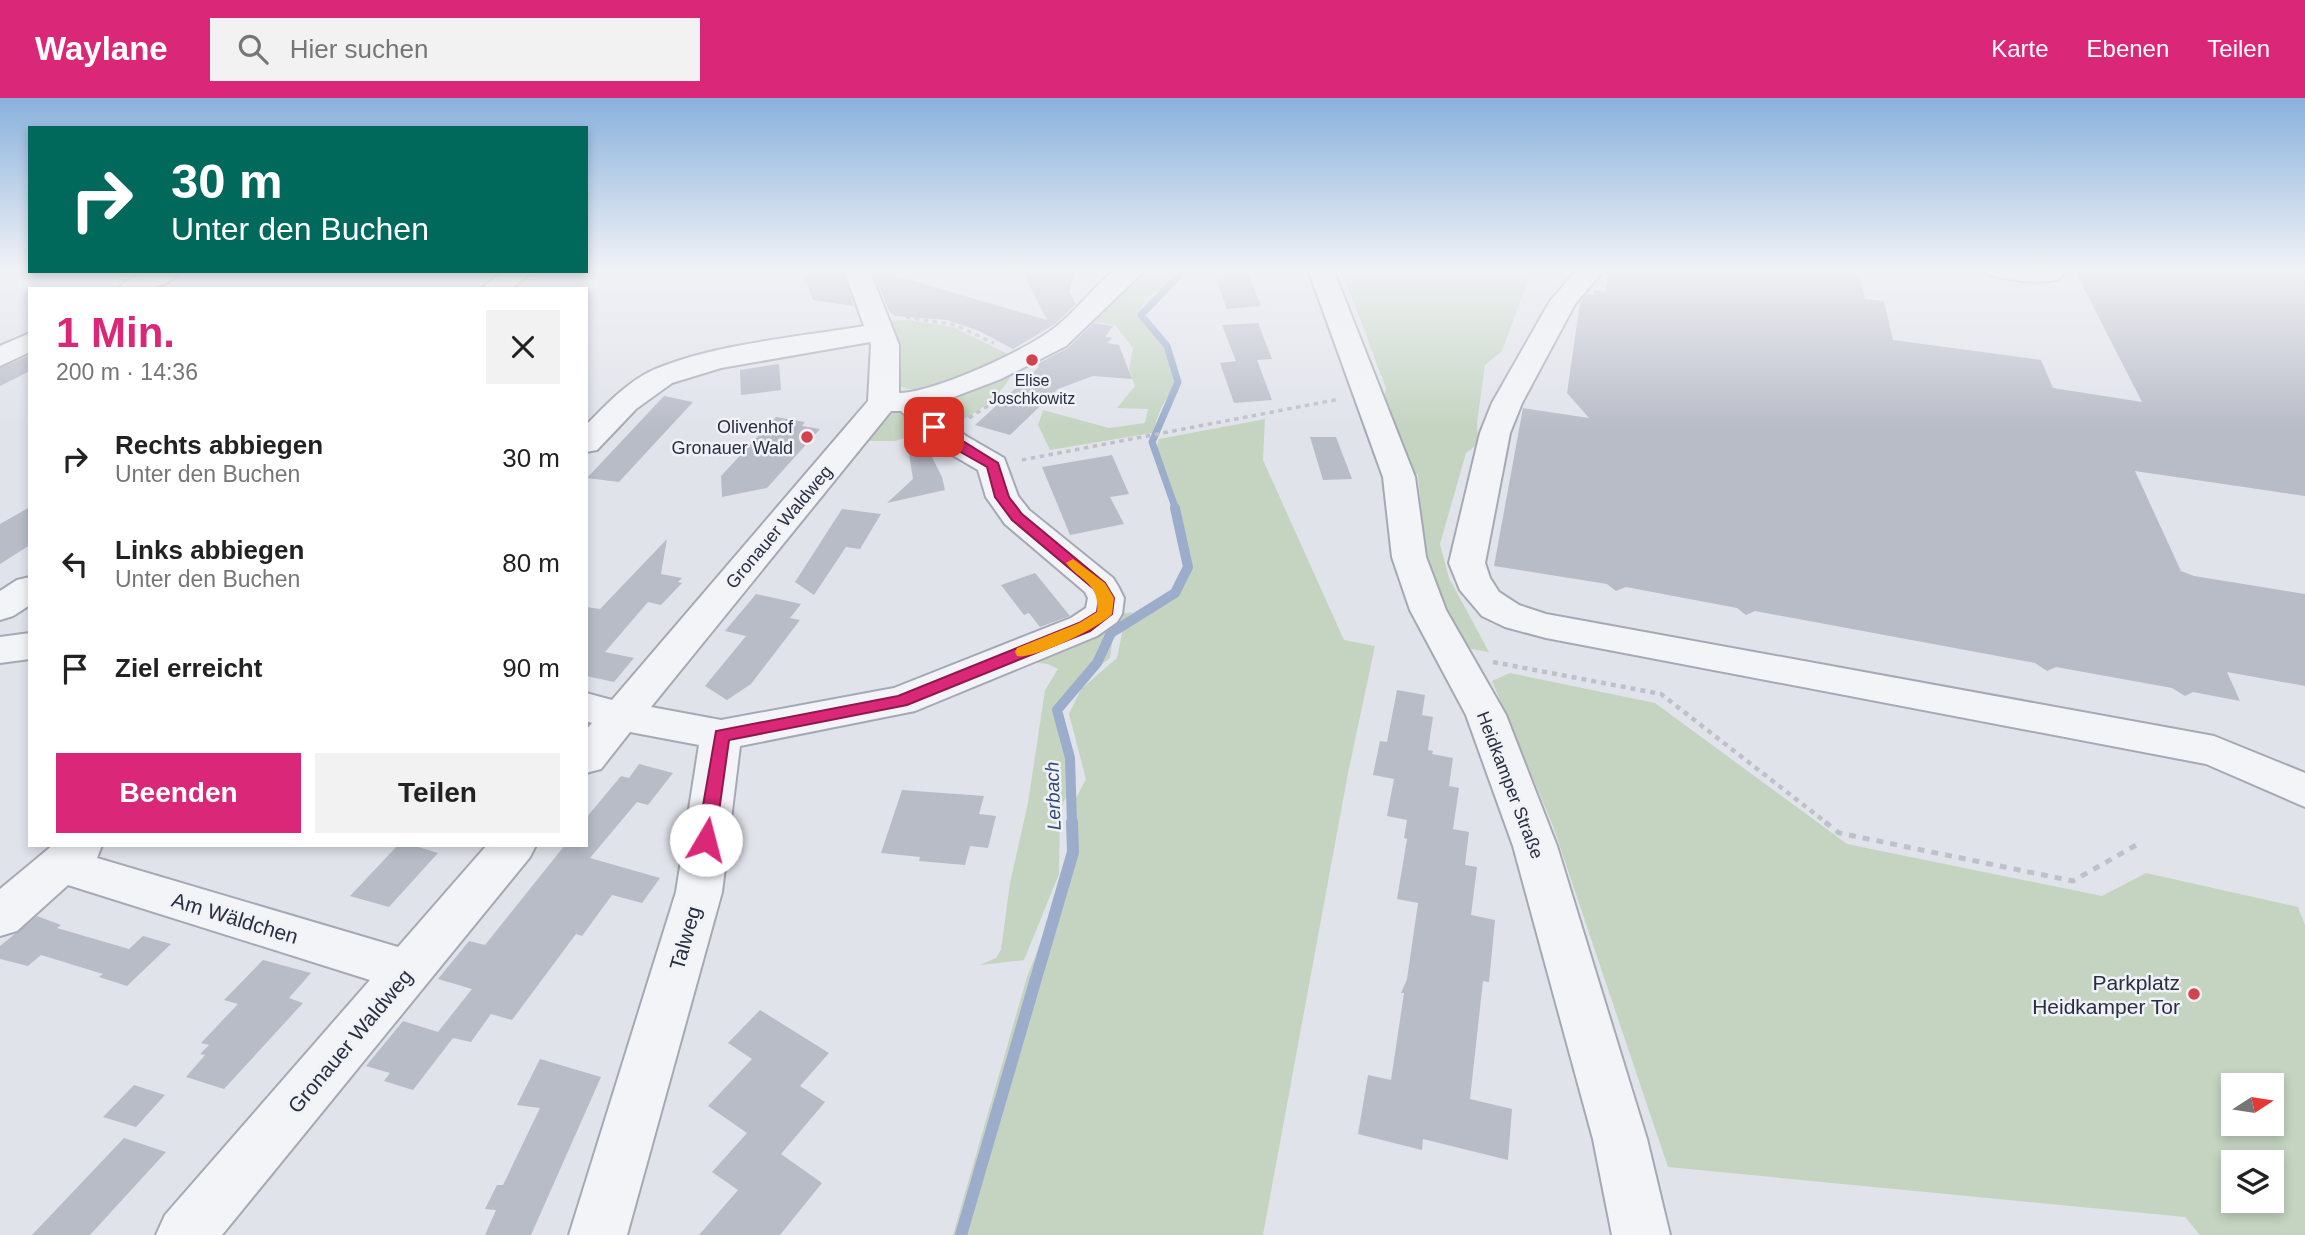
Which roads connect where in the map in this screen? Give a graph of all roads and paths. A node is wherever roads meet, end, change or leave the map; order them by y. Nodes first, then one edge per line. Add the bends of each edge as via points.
1 (876, 322) edge
2 (1075, 322) edge
3 (1341, 322) edge
4 (1551, 322) edge
5 (880, 332) junction
6 (28, 342) edge
7 (0, 356) edge
8 (1368, 392) junction
9 (896, 402) junction
10 (588, 441) edge
11 (993, 465) junction
12 (28, 590) edge
13 (0, 608) edge
14 (1516, 644) dead end
15 (28, 646) edge
16 (0, 650) edge
17 (1452, 655) junction
18 (604, 712) edge
19 (722, 735) junction
20 (588, 753) edge
21 (2292, 785) edge
22 (2138, 844) dead end
23 (512, 847) edge
24 (72, 855) edge
25 (0, 916) edge
26 (409, 971) junction
27 (185, 1235) edge
28 (598, 1235) edge
29 (1641, 1235) edge

1 - 5 street
2 - 9 street via 1065,334 974,380
3 - 8 street, Heidkamper Straße
4 - 21 street via 1495,433 1467,562 1471,580 1498,611 1546,626 2214,751
5 - 9 street
5 - 10 street via 716,360 662,377 625,403
6 - 7 street
8 - 11 path
8 - 17 street, Heidkamper Straße via 1399,477 1409,557 1427,610
9 - 11 street
9 - 18 street, Gronauer Waldweg
11 - 19 street via 1002,497 1017,517 1100,586 1106,598 1104,614 1084,627 901,701
12 - 13 street
14 - 21 street
15 - 16 street
17 - 22 path via 1661,694 1839,832 2073,881
17 - 29 street, Heidkamper Straße via 1486,715 1535,846 1620,1139
18 - 19 street
18 - 20 street, Gronauer Waldweg
19 - 28 street, Talweg via 699,892
23 - 26 street, Gronauer Waldweg
24 - 25 street, Am Wäldchen
24 - 26 street, Am Wäldchen
26 - 27 street, Gronauer Waldweg

